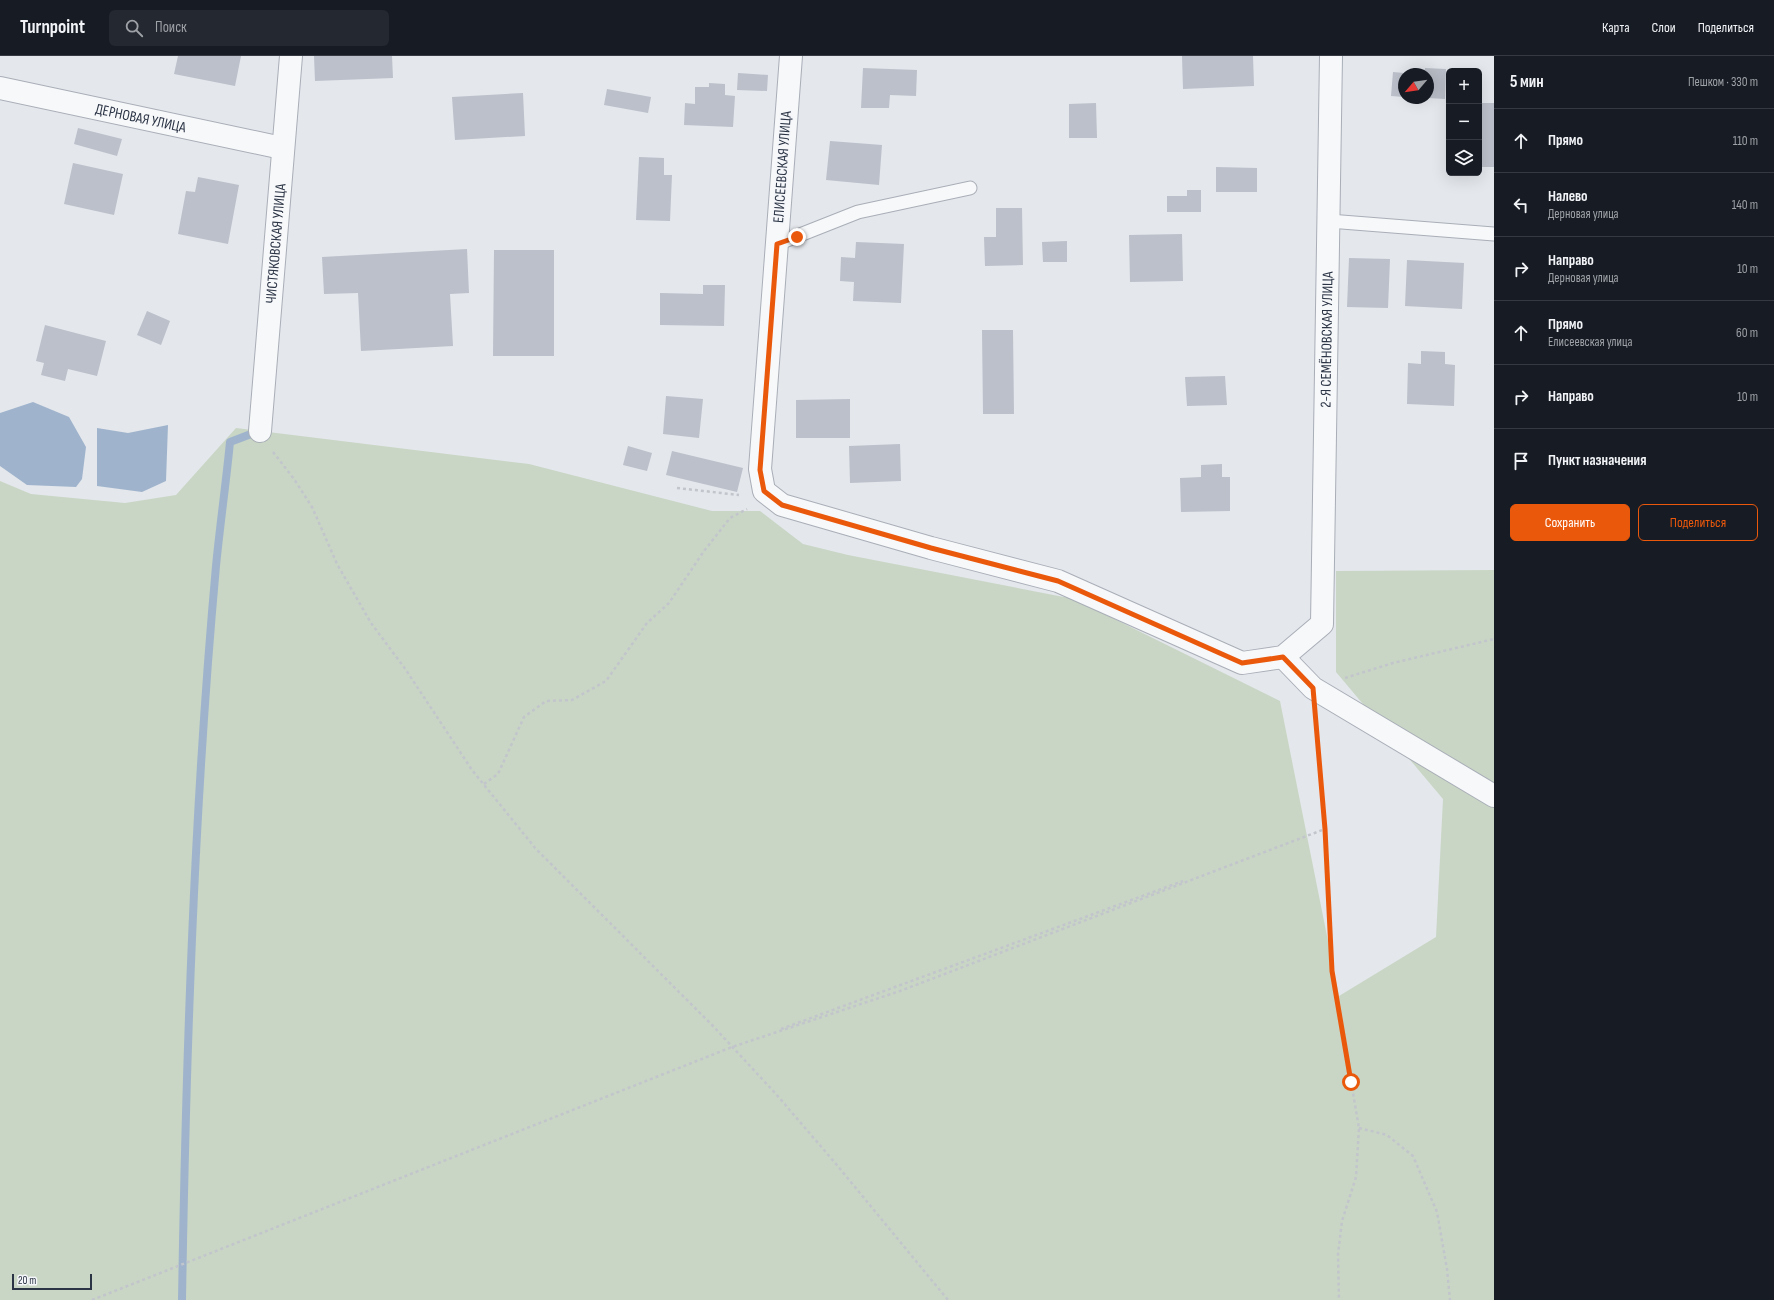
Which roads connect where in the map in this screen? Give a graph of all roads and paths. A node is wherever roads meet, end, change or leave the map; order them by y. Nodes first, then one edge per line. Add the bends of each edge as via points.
1 (291, 56) edge
2 (790, 56) edge
3 (1331, 56) edge
4 (0, 88) edge
5 (282, 148) junction
6 (970, 188) dead end
7 (1329, 221) junction
8 (1494, 234) edge
9 (777, 244) junction
10 (260, 431) joint
11 (677, 488) dead end
12 (762, 494) junction
13 (1494, 639) edge
14 (1283, 657) junction
15 (1313, 688) junction
16 (484, 784) junction
17 (1494, 796) edge
18 (1325, 829) junction
19 (732, 1047) junction
20 (1359, 1128) junction
21 (92, 1300) edge
22 (948, 1300) edge
23 (1339, 1300) edge
24 (1450, 1300) edge

1 - 5 street, ЧИСТЯКОВСКАЯ УЛИЦА
2 - 9 street, ЕЛИСЕЕВСКАЯ УЛИЦА
3 - 7 street, 2-Я СЕМЁНОВСКАЯ УЛИЦА
4 - 5 street, ДЕРНОВАЯ УЛИЦА
5 - 10 street, ЧИСТЯКОВСКАЯ УЛИЦА
6 - 9 lane via 858,212
7 - 8 lane
7 - 14 street, 2-Я СЕМЁНОВСКАЯ УЛИЦА via 1322,624
9 - 12 street, ЕЛИСЕЕВСКАЯ УЛИЦА via 760,470
10 - 16 path via 312,507 337,564 371,623
11 - 12 path
12 - 14 street via 782,505 1058,581 1242,663
12 - 16 path via 751,506 730,518 669,603 646,624 606,681 572,700 546,700 524,717 498,774
13 - 15 path via 1393,664
14 - 15 street
15 - 17 street
15 - 18 path
16 - 19 path via 536,849
18 - 19 path
18 - 19 path via 900,991
18 - 20 path via 1332,971
19 - 21 path
19 - 22 path via 836,1164
20 - 23 path via 1356,1177 1342,1221 1338,1254
20 - 24 path via 1387,1135 1413,1156 1437,1212

